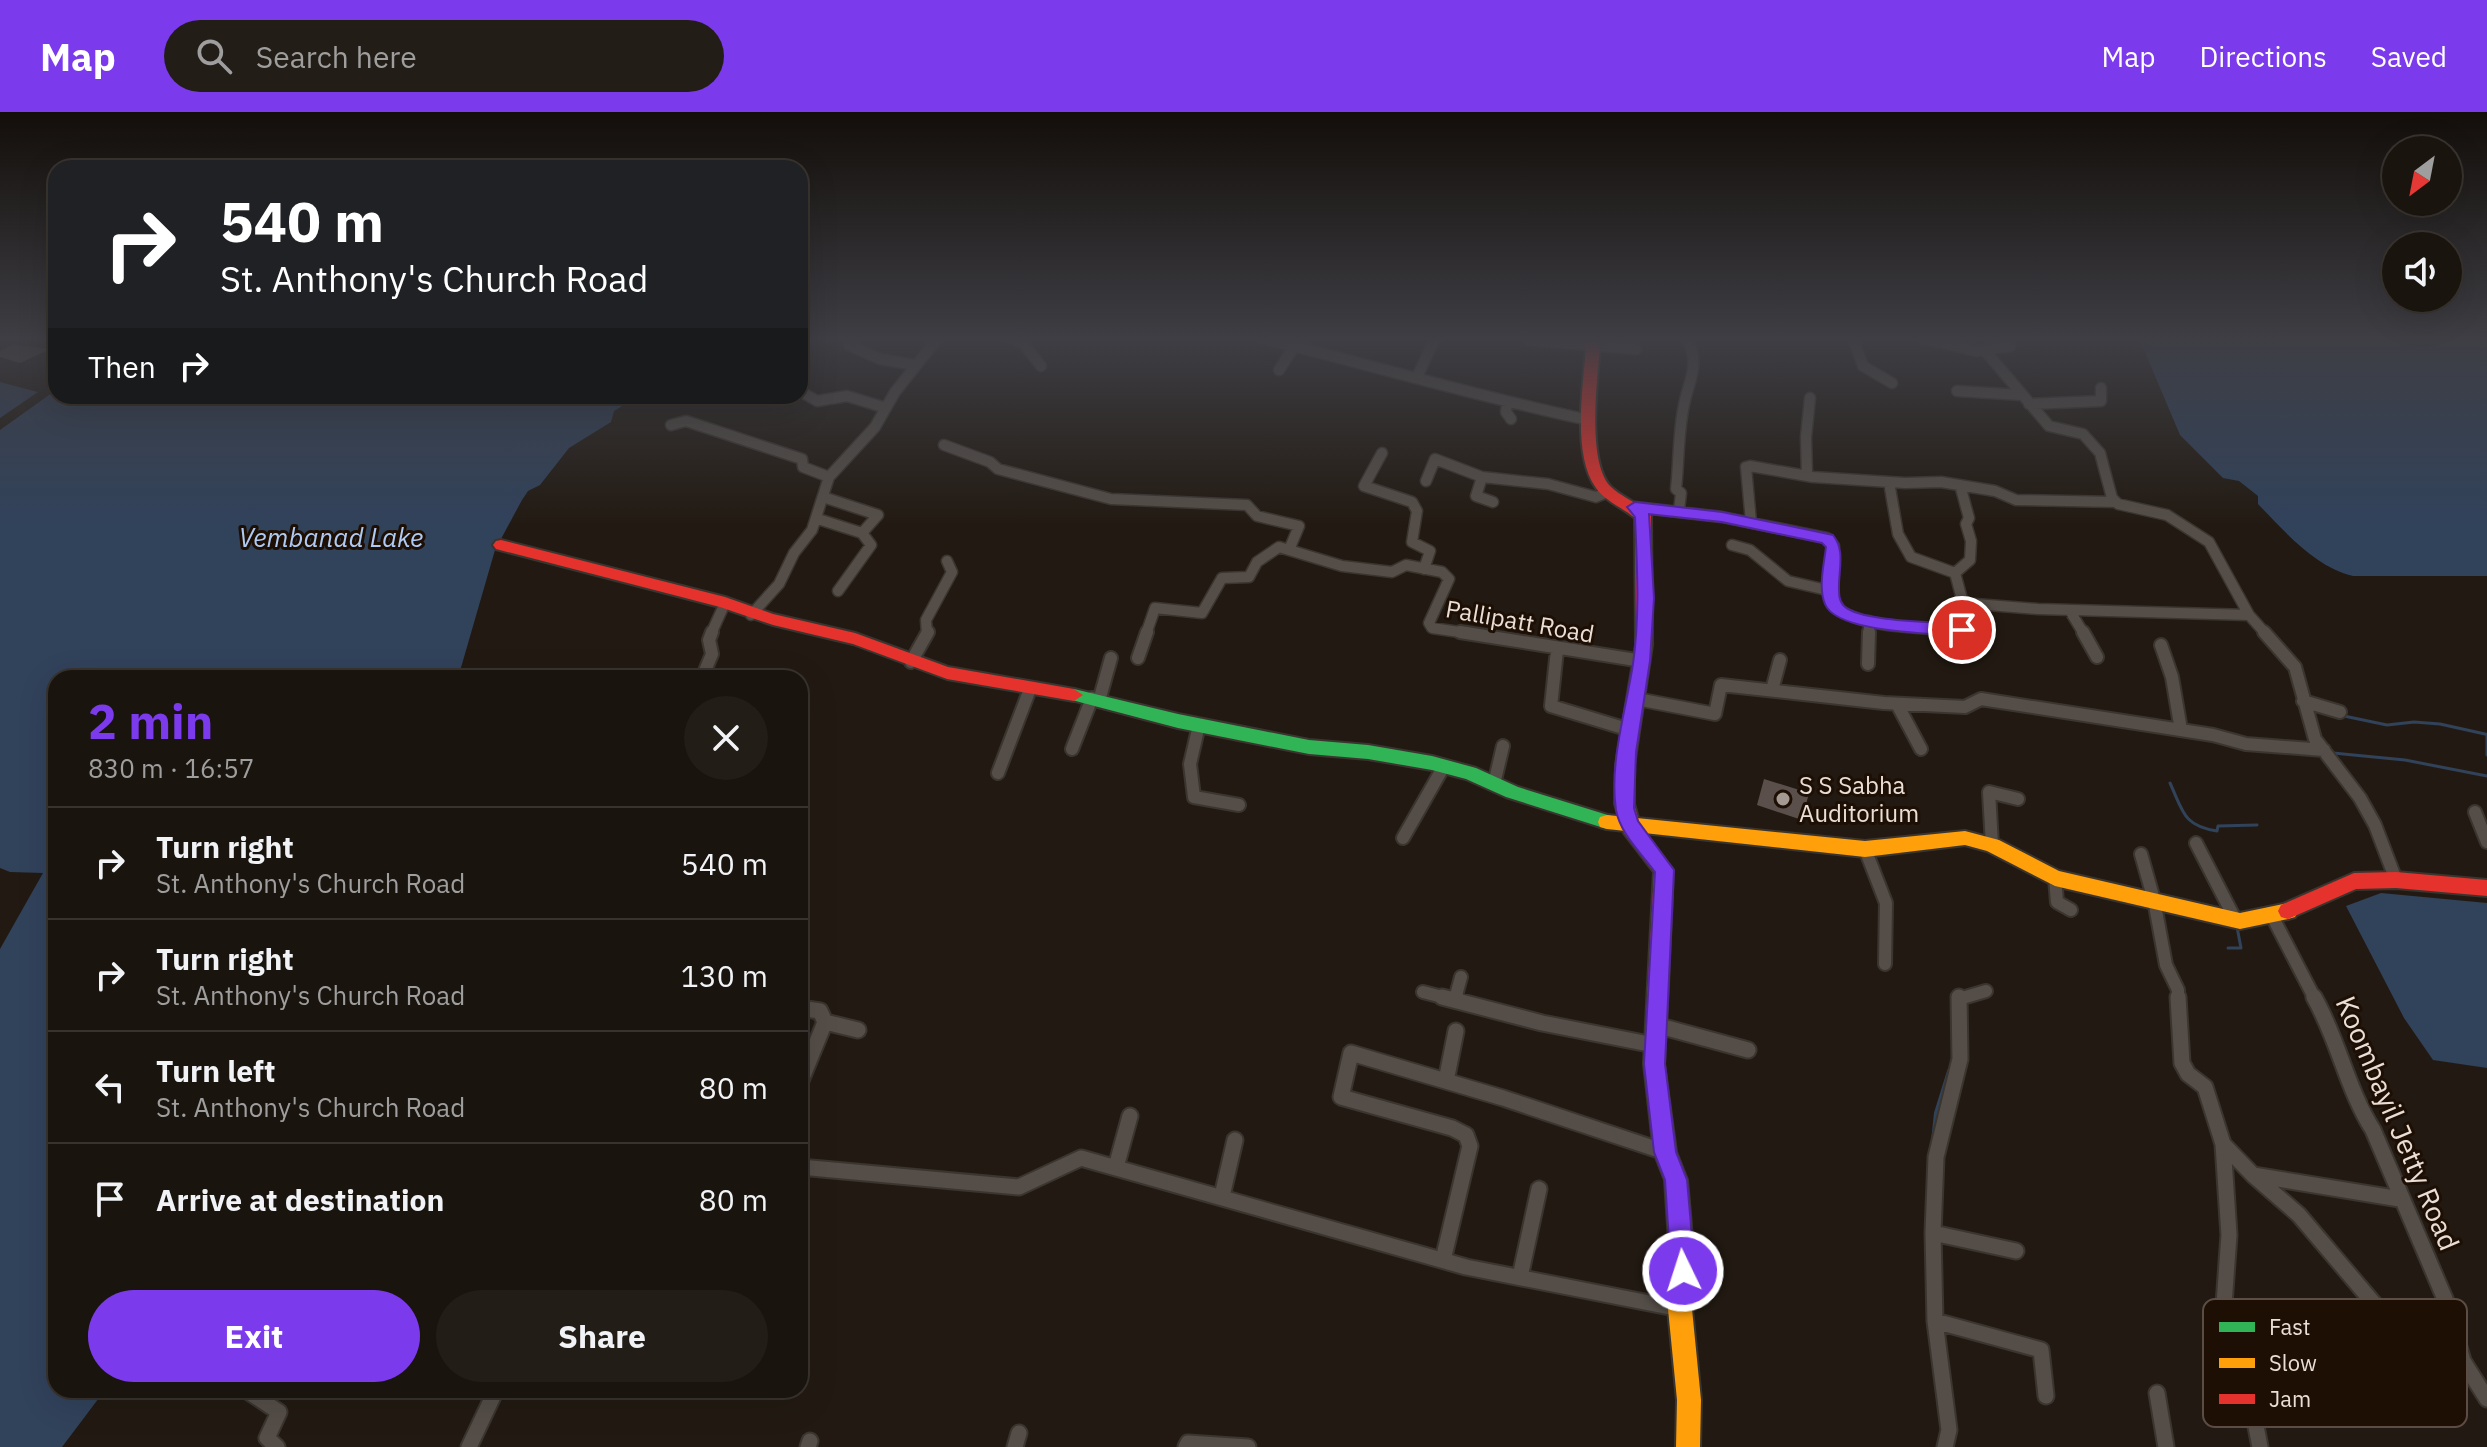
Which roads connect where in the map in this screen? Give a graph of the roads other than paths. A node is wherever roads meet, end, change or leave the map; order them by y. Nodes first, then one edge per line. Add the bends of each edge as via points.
1 (861, 400) edge
2 (891, 400) edge
3 (1498, 400) edge
4 (1590, 400) edge
5 (1685, 400) edge
6 (1810, 400) edge
7 (2026, 400) edge
8 (2074, 400) edge
9 (2101, 400) edge
10 (1507, 403) junction
11 (886, 408) junction
12 (1511, 419) dead end
13 (1589, 420) junction
14 (671, 425) dead end
15 (944, 445) dead end
16 (1382, 453) dead end
17 (1807, 475) junction
18 (829, 477) junction
19 (1482, 477) junction
20 (1426, 481) dead end
21 (1889, 482) junction
22 (1960, 485) junction
23 (1608, 492) junction
24 (823, 497) junction
25 (1493, 502) dead end
26 (2116, 502) junction
27 (1635, 507) junction
28 (1679, 510) junction
29 (818, 519) junction
30 (1751, 522) junction
31 (862, 533) junction
32 (501, 545) dead end
33 (1732, 545) dead end
34 (1289, 550) junction
35 (947, 561) dead end
36 (1424, 569) junction
37 (1955, 573) junction
38 (838, 591) dead end
39 (1831, 591) junction
40 (725, 603) junction
41 (1963, 603) junction
42 (2070, 611) junction
43 (751, 615) junction
44 (2249, 615) junction
45 (1869, 621) junction
46 (2161, 645) dead end
47 (1557, 650) junction
48 (2097, 657) dead end
49 (1111, 658) dead end
50 (1138, 658) dead end
51 (1780, 660) dead end
52 (1642, 661) junction
53 (911, 662) junction
54 (1868, 664) dead end
55 (705, 670) edge
56 (1030, 689) junction
57 (1772, 690) junction
58 (1637, 699) junction
59 (1095, 700) junction
60 (2303, 701) junction
61 (1897, 704) junction
62 (2340, 712) dead end
63 (1199, 725) junction
64 (1630, 730) junction
65 (2181, 730) junction
66 (1503, 746) dead end
67 (1072, 749) dead end
68 (1921, 749) dead end
69 (2324, 750) junction
70 (1444, 766) junction
71 (998, 773) dead end
72 (1494, 784) junction
73 (2018, 799) dead end
74 (1239, 805) dead end
75 (2475, 812) dead end
76 (1629, 824) junction
77 (1403, 838) dead end
78 (2487, 842) edge
79 (2196, 843) dead end
80 (1992, 845) junction
81 (1865, 849) junction
82 (2141, 854) dead end
83 (2055, 878) junction
84 (2396, 880) junction
85 (2487, 888) edge
86 (2154, 900) junction
87 (2071, 910) dead end
88 (2271, 914) junction
89 (2235, 919) junction
90 (1885, 964) dead end
91 (1461, 977) dead end
92 (1986, 991) dead end
93 (1423, 992) dead end
94 (1455, 1000) junction
95 (808, 1009) edge
96 (825, 1022) junction
97 (1656, 1025) junction
98 (858, 1030) dead end
99 (1456, 1031) dead end
100 (1654, 1045) junction
101 (1748, 1050) dead end
102 (808, 1063) edge
103 (1446, 1081) junction
104 (1130, 1116) dead end
105 (1235, 1140) dead end
106 (2223, 1144) junction
107 (1665, 1152) junction
108 (1116, 1167) junction
109 (808, 1168) edge
110 (2253, 1175) junction
111 (1539, 1189) dead end
112 (1222, 1196) junction
113 (2400, 1199) junction
114 (1933, 1233) junction
115 (2016, 1251) dead end
116 (1443, 1260) junction
117 (1520, 1277) junction
118 (2224, 1299) edge
119 (2370, 1299) edge
120 (2445, 1299) edge
121 (1680, 1309) junction
122 (1935, 1321) junction
123 (2467, 1367) edge
124 (2157, 1393) dead end
125 (2046, 1396) dead end
126 (258, 1398) edge
127 (492, 1398) edge
128 (2487, 1399) edge
129 (2256, 1427) edge
130 (277, 1447) edge
131 (469, 1447) edge
132 (1186, 1447) edge
133 (1248, 1447) edge
134 (1688, 1447) edge
135 (1945, 1447) edge
136 (2166, 1447) edge
137 (2260, 1447) edge

1 - 11 street
2 - 11 street
3 - 10 street
4 - 13 street
5 - 28 street via 1676,471
6 - 17 street
7 - 26 street via 2049,426 2083,434 2100,453
8 - 9 street
10 - 12 street
10 - 13 street
11 - 18 street
13 - 23 street via 1594,476
14 - 18 street via 686,421 731,434 802,459 803,467
15 - 34 street via 998,469 1111,499 1247,505 1257,516 1299,526
16 - 36 street via 1364,486 1412,502 1417,511 1412,542 1430,551
17 - 21 street
17 - 30 street via 1746,467
18 - 24 street
19 - 20 street via 1435,459
19 - 23 street via 1548,484 1596,497
19 - 25 street via 1476,496
21 - 22 street
21 - 37 street via 1898,534 1911,557
22 - 26 street via 2016,500
22 - 37 street via 1969,518 1970,560
23 - 27 street
24 - 29 street
24 - 31 street via 878,515
26 - 44 street via 2167,515 2209,542
27 - 28 street
27 - 52 street via 1643,516
28 - 30 street
29 - 31 street
29 - 43 street via 779,584
30 - 39 street via 1831,541
31 - 38 street via 871,545
32 - 40 street
33 - 39 street via 1750,550 1788,581
34 - 36 street, Pallipatt Road via 1342,566 1392,572 1406,565
34 - 50 street via 1279,547 1257,562 1249,577 1222,578 1202,613 1155,608
35 - 53 street via 952,572
36 - 47 street, Pallipatt Road via 1449,579 1429,623 1432,628
37 - 41 street
39 - 45 street via 1841,613
40 - 43 street
40 - 55 street via 709,640 712,654
41 - 42 street
41 - 45 street via 1962,630
42 - 44 street
42 - 48 street
43 - 53 street via 880,646
44 - 60 street via 2295,667
45 - 54 street
46 - 65 street
47 - 52 street, Pallipatt Road
47 - 64 street via 1551,706
49 - 59 street
51 - 57 street
52 - 58 street
53 - 56 street
56 - 59 street
56 - 71 street
57 - 58 street via 1721,685 1715,714
57 - 61 street
58 - 64 street
59 - 63 street
59 - 67 street
60 - 62 street
60 - 69 street
61 - 65 street via 1965,707 1981,699
61 - 68 street
63 - 70 street
63 - 74 street via 1190,764 1194,797
64 - 76 street via 1625,808
65 - 69 street via 2246,744
66 - 72 street
69 - 84 street via 2375,825
70 - 72 street
70 - 77 street
72 - 76 street via 1603,822
73 - 80 street via 1989,792
75 - 78 street
76 - 81 street
76 - 97 street via 1664,870
79 - 89 street
80 - 81 street via 1941,838
80 - 83 street
81 - 90 street via 1886,903
82 - 86 street
83 - 86 street
83 - 87 street via 2057,902
84 - 85 street
84 - 88 street via 2354,881
86 - 89 street
86 - 106 street via 2166,965 2178,990 2182,1063 2205,1087
88 - 89 street
88 - 113 street, Koombayil Jetty Road via 2326,1018
91 - 94 street
92 - 114 street via 1959,997 1960,1059 1936,1157
93 - 94 street
94 - 100 street
95 - 96 street via 820,1011
96 - 98 street
96 - 102 street
97 - 100 street
97 - 101 street
99 - 103 street
100 - 107 street
103 - 107 street
103 - 116 street via 1351,1053 1341,1097 1466,1135 1470,1146
104 - 108 street
105 - 112 street
106 - 110 street
106 - 118 street via 2229,1235
107 - 121 street via 1676,1180 1683,1271
108 - 109 street via 1081,1158 1019,1187
108 - 112 street
110 - 113 street
110 - 119 street via 2299,1215
111 - 117 street
112 - 116 street
113 - 120 street, Koombayil Jetty Road
114 - 115 street
114 - 122 street
116 - 117 street
117 - 121 street
121 - 134 street
122 - 125 street via 2041,1350
122 - 135 street via 1949,1430
123 - 128 street, Koombayil Jetty Road
124 - 136 street
126 - 130 street via 279,1412 267,1438
127 - 131 street
129 - 137 street
132 - 133 street via 1219,1442

